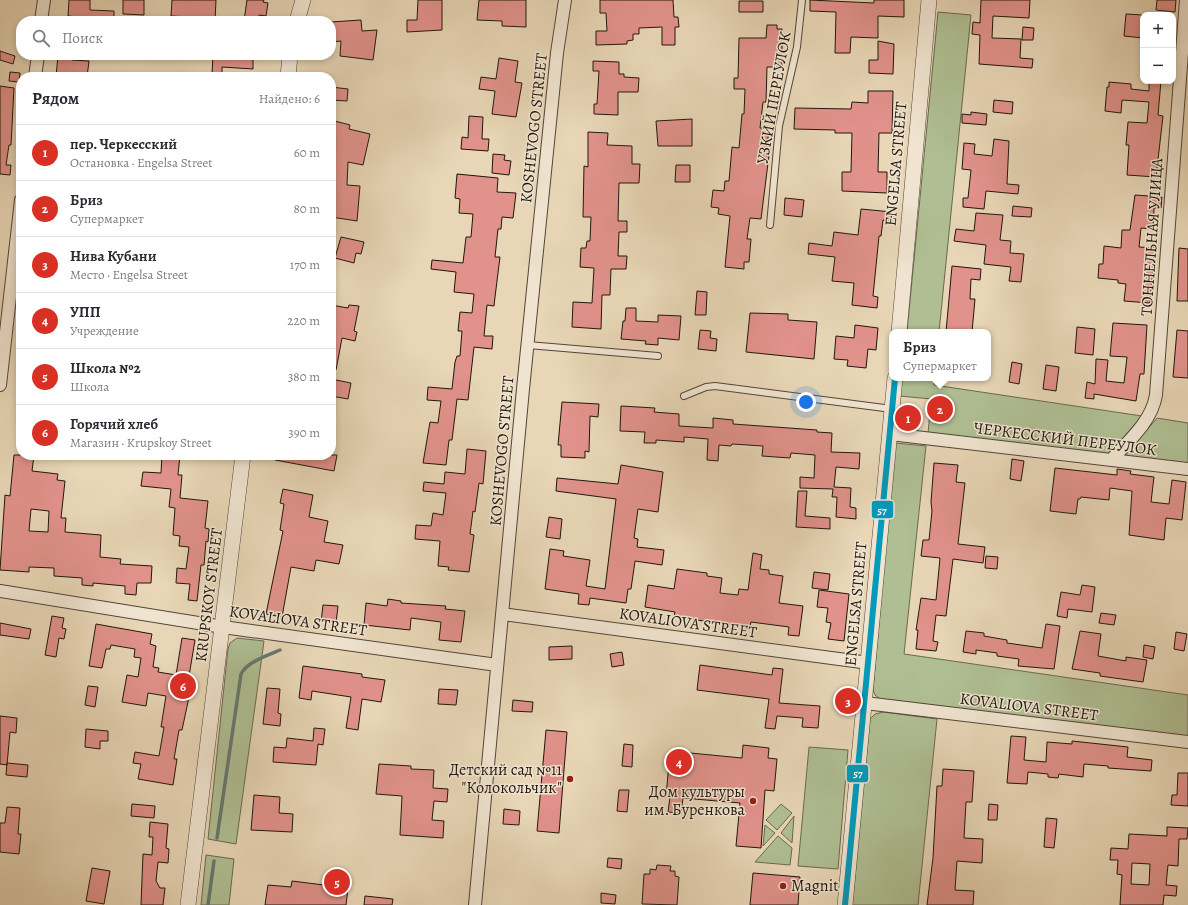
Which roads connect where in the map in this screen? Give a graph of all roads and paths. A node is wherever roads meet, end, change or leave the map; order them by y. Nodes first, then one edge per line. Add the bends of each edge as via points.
1 (44, 0) edge
2 (303, 0) edge
3 (565, 0) edge
4 (802, 0) edge
5 (929, 0) edge
6 (1186, 0) edge
7 (42, 16) edge
8 (298, 16) edge
9 (37, 60) edge
10 (290, 60) edge
11 (36, 72) edge
12 (288, 72) edge
13 (770, 225) dead end
14 (16, 244) edge
15 (899, 329) edge
16 (528, 345) junction
17 (658, 356) dead end
18 (895, 381) edge
19 (0, 385) edge
20 (684, 396) dead end
21 (892, 409) junction
22 (890, 434) junction
23 (243, 460) edge
24 (1111, 460) junction
25 (1188, 469) edge
26 (0, 591) edge
27 (502, 614) junction
28 (224, 627) junction
29 (869, 663) junction
30 (497, 665) junction
31 (865, 703) junction
32 (1188, 742) edge
33 (188, 905) edge
34 (475, 905) edge
35 (846, 905) edge

1 - 7 street
2 - 8 street
3 - 16 street, KOSHEVOGO STREET via 557,53
4 - 13 lane, УЗКИЙ ПЕРЕУЛОК via 797,46 779,126
5 - 15 street, ENGELSA STREET
6 - 24 street, ТОННЕЛЬНАЯ УЛИЦА via 1156,395 1145,421
9 - 11 street
10 - 12 street
14 - 19 street
16 - 17 lane
16 - 27 street, KOSHEVOGO STREET
18 - 21 street, ENGELSA STREET
20 - 21 lane via 715,386
21 - 22 street, ENGELSA STREET
22 - 24 street, ЧЕРКЕССКИЙ ПЕРЕУЛОК
22 - 29 street, ENGELSA STREET
23 - 28 street, KRUPSKOY STREET
24 - 25 street, ЧЕРКЕССКИЙ ПЕРЕУЛОК
26 - 28 street, KOVALIOVA STREET
27 - 29 street, KOVALIOVA STREET
27 - 30 street, KOSHEVOGO STREET
28 - 30 street, KOVALIOVA STREET
28 - 33 street, KRUPSKOY STREET
29 - 31 street, ENGELSA STREET
30 - 34 street, KOSHEVOGO STREET
31 - 32 street, KOVALIOVA STREET
31 - 35 street, ENGELSA STREET

